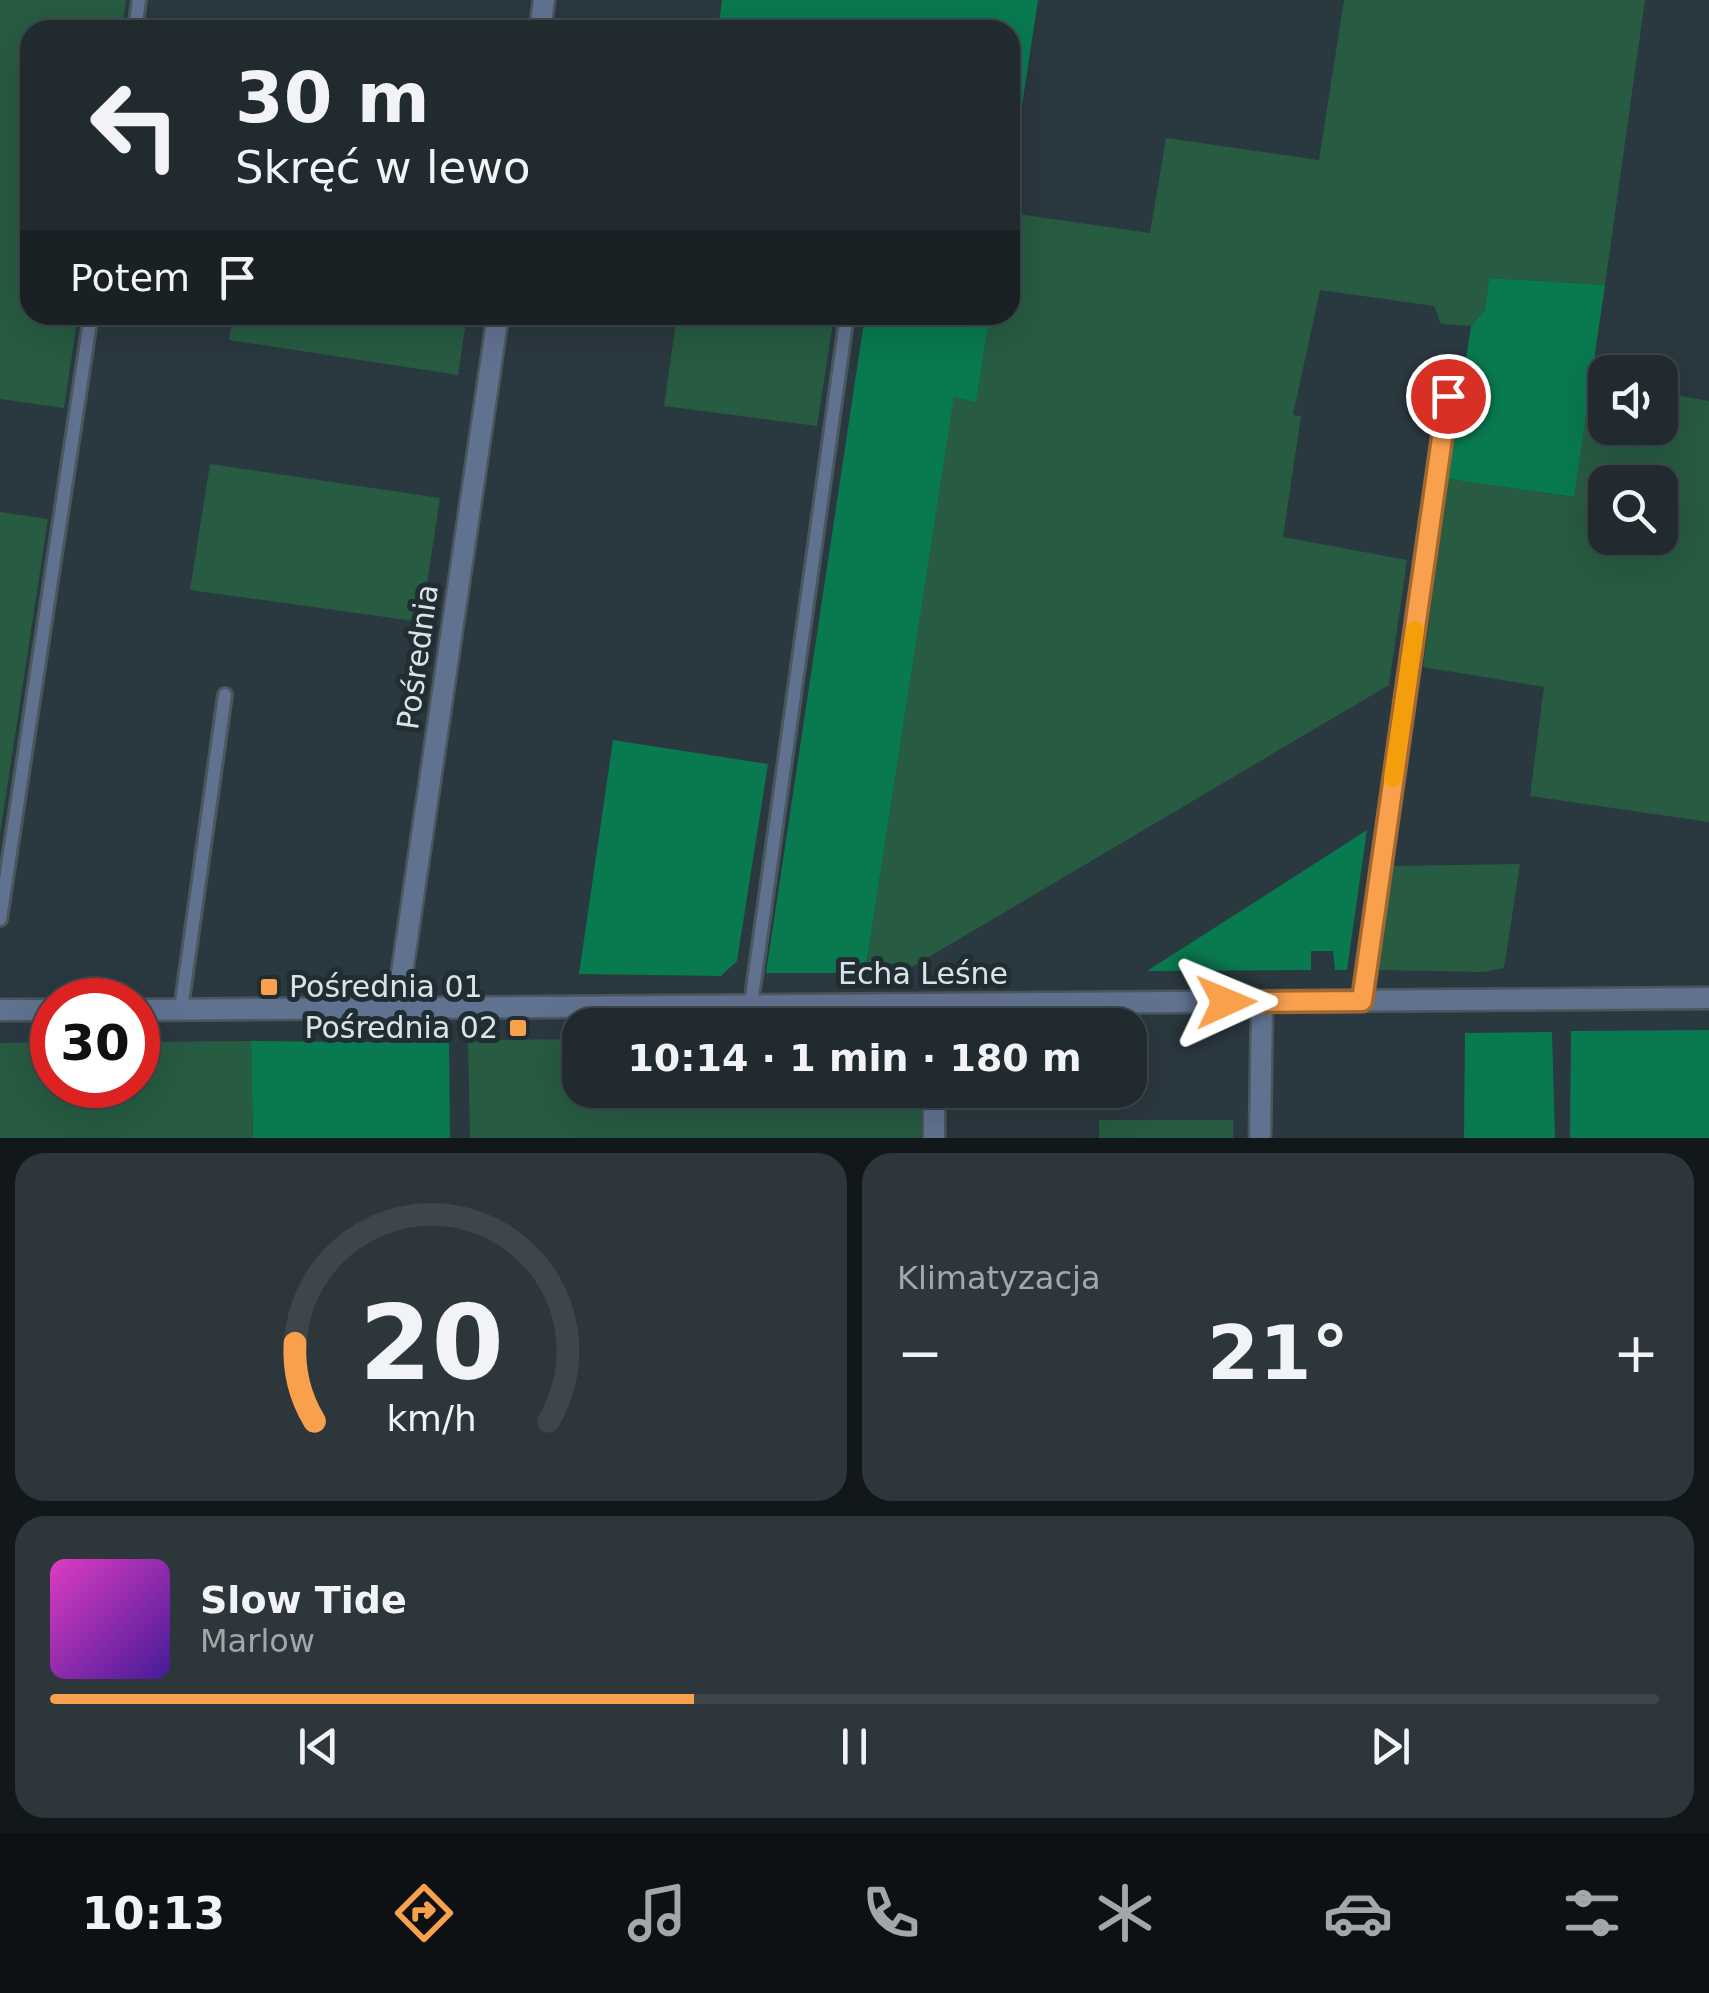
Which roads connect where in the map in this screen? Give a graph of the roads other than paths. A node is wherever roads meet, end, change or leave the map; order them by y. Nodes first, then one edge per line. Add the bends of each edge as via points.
1 (89, 325) edge
2 (497, 325) edge
3 (846, 325) edge
4 (1448, 396) dead end
5 (225, 696) dead end
6 (0, 918) edge
7 (1709, 998) edge
8 (1362, 1001) junction
9 (1262, 1002) junction
10 (751, 1004) junction
11 (398, 1007) junction
12 (824, 1008) edge
13 (1098, 1008) edge
14 (0, 1010) edge
15 (30, 1010) edge
16 (160, 1010) edge
17 (182, 1010) junction
18 (934, 1108) edge
19 (934, 1138) edge
20 (1260, 1138) edge

1 - 6 lane
2 - 11 street, Pośrednia
3 - 10 lane
4 - 8 lane
5 - 17 lane
7 - 8 street, Echa Leśne
8 - 9 street, Echa Leśne
9 - 13 street, Echa Leśne
9 - 20 street
10 - 11 street, Echa Leśne
10 - 12 street, Echa Leśne
11 - 17 street, Echa Leśne
14 - 15 street
16 - 17 street, Echa Leśne
18 - 19 street

